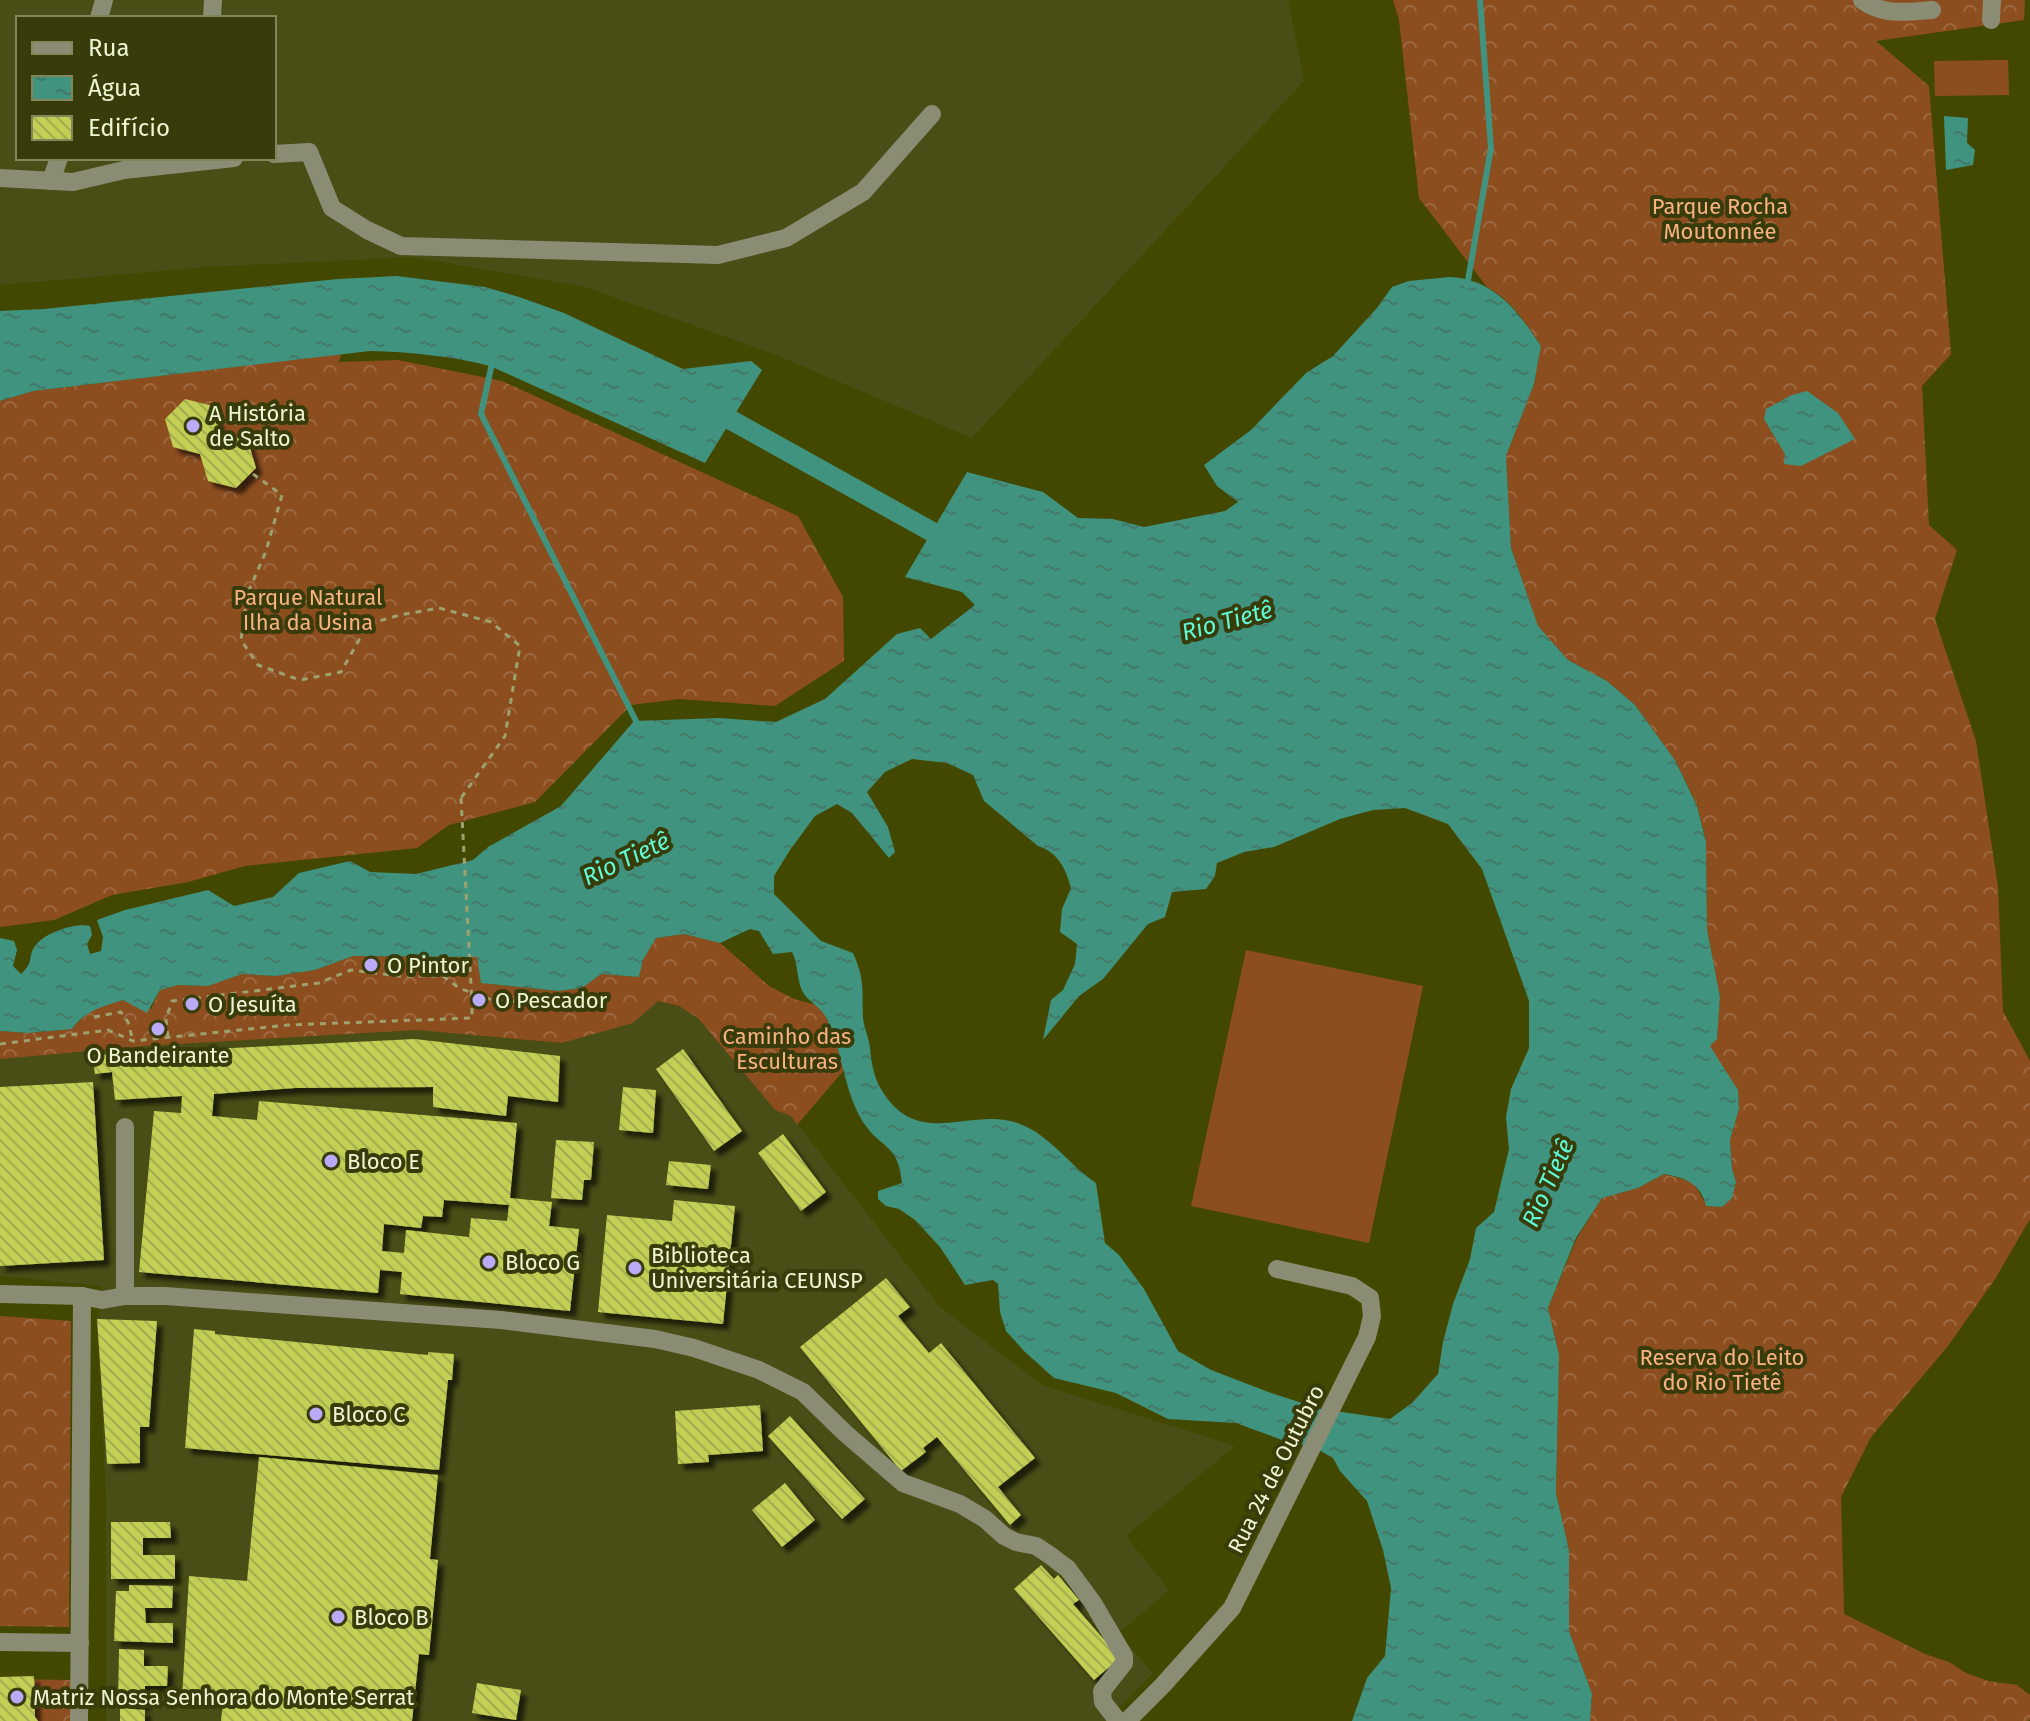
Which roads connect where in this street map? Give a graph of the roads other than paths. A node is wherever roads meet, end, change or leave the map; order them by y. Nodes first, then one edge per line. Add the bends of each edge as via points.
1 (1862, 0) edge
2 (1992, 0) edge
3 (1899, 6) edge
4 (1932, 10) dead end
5 (1991, 20) dead end
6 (932, 114) dead end
7 (276, 154) edge
8 (58, 160) edge
9 (216, 160) edge
10 (0, 178) edge
11 (51, 181) junction
12 (125, 1127) dead end
13 (1277, 1269) dead end
14 (0, 1294) edge
15 (82, 1296) junction
16 (125, 1296) junction
17 (0, 1642) edge
18 (80, 1643) junction
19 (79, 1721) edge
20 (1118, 1721) edge
21 (1127, 1721) edge

1 - 3 street via 1873,8
2 - 5 street
3 - 4 street
6 - 7 street via 863,192 786,238 718,255 401,246 332,208 309,152
8 - 11 street
9 - 11 street
10 - 11 street
12 - 16 street
13 - 21 street, Rua 24 de Outubro via 1352,1286 1370,1298 1367,1337 1232,1608
14 - 15 street
15 - 16 street
15 - 18 street
16 - 20 street via 516,1322 655,1339 759,1370 803,1392 903,1483 960,1504 1004,1536 1036,1546 1068,1569 1124,1656 1102,1691 1103,1702
17 - 18 street
18 - 19 street

